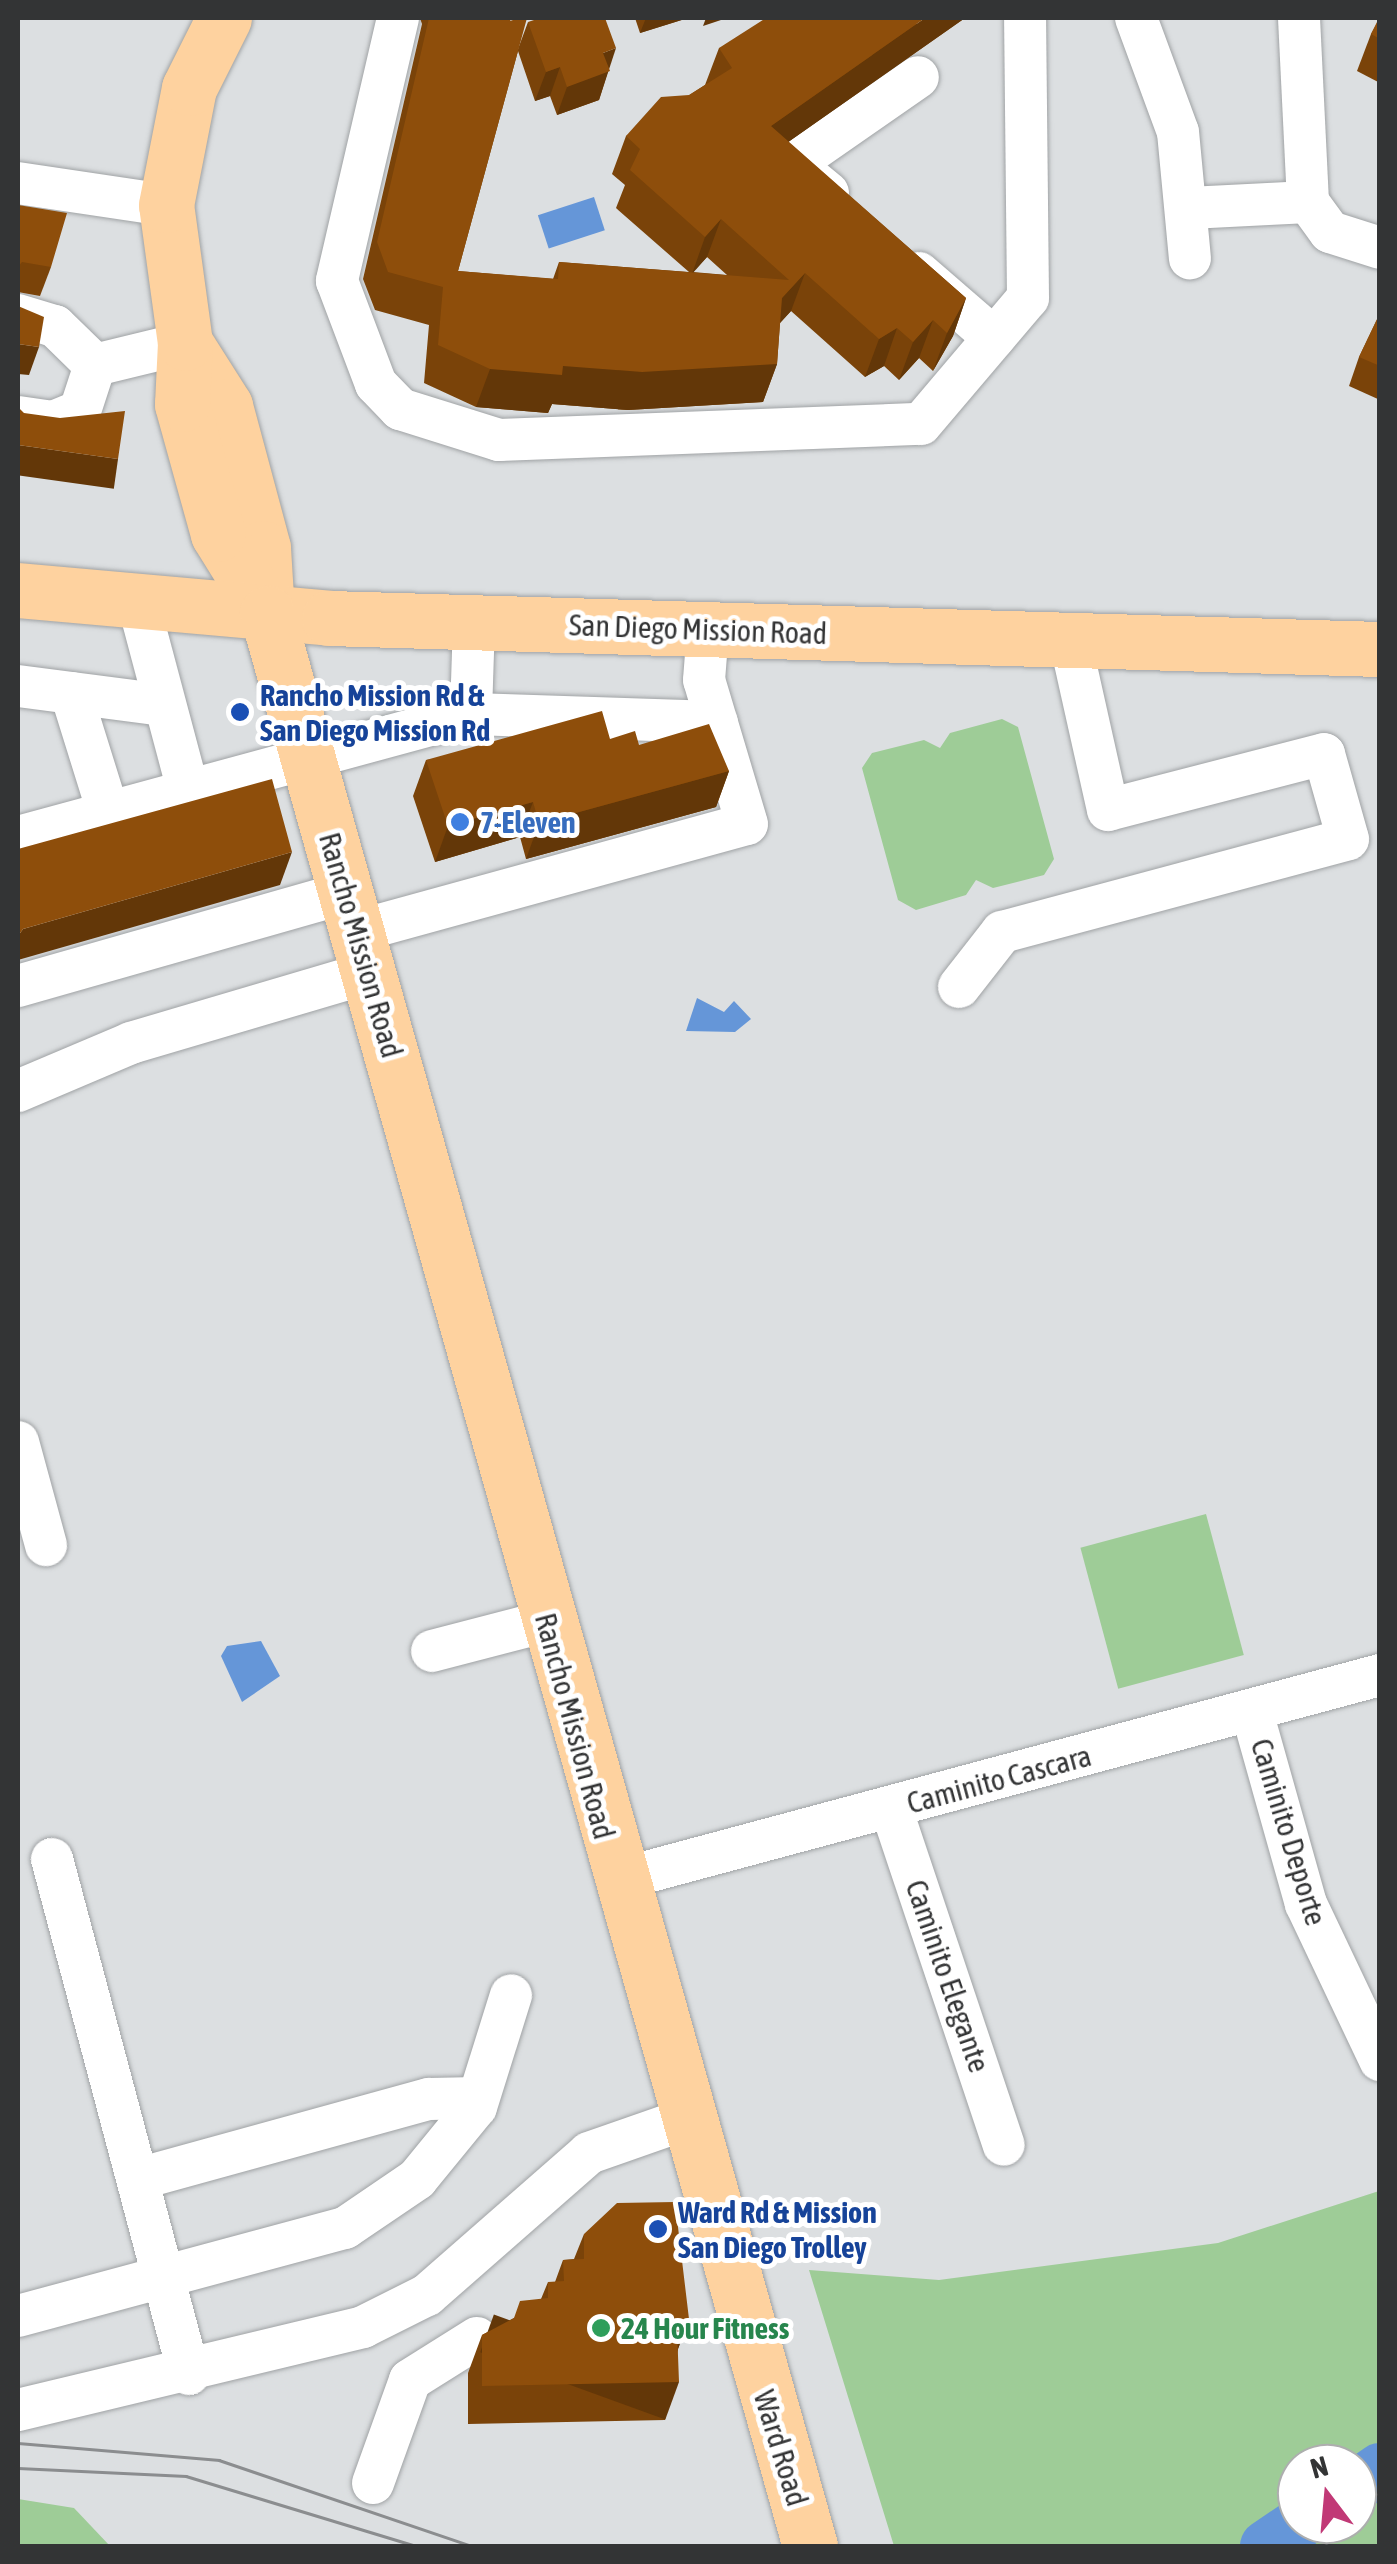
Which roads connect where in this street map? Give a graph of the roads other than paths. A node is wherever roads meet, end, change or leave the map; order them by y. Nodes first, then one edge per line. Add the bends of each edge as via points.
1 (224, 18) edge
2 (398, 18) edge
3 (1025, 18) edge
4 (1136, 18) edge
5 (1304, 20) edge
6 (918, 76) dead end
7 (18, 183) edge
8 (1308, 202) junction
9 (166, 205) junction
10 (1189, 208) junction
11 (1380, 248) edge
12 (1190, 258) dead end
13 (18, 315) edge
14 (994, 338) junction
15 (186, 343) junction
16 (95, 365) junction
17 (18, 416) edge
18 (18, 590) edge
19 (138, 602) junction
20 (266, 614) junction
21 (474, 622) junction
22 (708, 629) junction
23 (1070, 640) junction
24 (1380, 649) edge
25 (18, 686) edge
26 (72, 693) junction
27 (165, 705) junction
28 (471, 714) junction
29 (716, 722) junction
30 (306, 757) junction
31 (188, 790) junction
32 (108, 812) junction
33 (1364, 835) edge
34 (18, 837) edge
35 (358, 932) junction
36 (18, 986) edge
37 (959, 987) dead end
38 (18, 1091) edge
39 (18, 1442) edge
40 (46, 1546) dead end
41 (547, 1621) junction
42 (432, 1652) dead end
43 (1380, 1675) edge
44 (1252, 1712) junction
45 (891, 1808) junction
46 (52, 1860) dead end
47 (617, 1880) junction
48 (511, 1995) dead end
49 (1380, 2060) edge
50 (478, 2098) junction
51 (686, 2119) junction
52 (1004, 2145) dead end
53 (138, 2179) junction
54 (166, 2280) junction
55 (18, 2316) edge
56 (477, 2338) edge
57 (189, 2374) junction
58 (18, 2410) edge
59 (373, 2483) dead end
60 (810, 2546) edge

1 - 9 main road, Rancho Mission Road via 190,88
2 - 14 street via 337,281 376,384 400,409 500,440 920,424
3 - 14 street via 1028,298
4 - 10 street via 1178,132
5 - 8 street
6 - 14 street via 794,164
7 - 9 street
8 - 10 street
8 - 11 street via 1330,232
9 - 15 main road, Rancho Mission Road
10 - 12 street
13 - 16 street via 55,326
15 - 16 street
15 - 20 main road, Rancho Mission Road via 182,404 218,534
16 - 17 street via 80,411 53,422
18 - 19 main road, San Diego Mission Road
19 - 20 main road, San Diego Mission Road
19 - 27 street
20 - 21 main road, San Diego Mission Road
20 - 30 main road, Rancho Mission Road
21 - 22 main road, San Diego Mission Road
21 - 28 street
22 - 23 main road, San Diego Mission Road
22 - 29 street via 704,680
23 - 24 main road, San Diego Mission Road
23 - 33 street via 1108,810 1324,754
25 - 26 street
26 - 27 street
26 - 32 street
27 - 31 street
28 - 29 street
28 - 30 street
29 - 35 street via 747,824
30 - 31 street
30 - 35 main road, Rancho Mission Road
31 - 32 street
32 - 34 street
33 - 37 street via 1002,932
35 - 36 street
35 - 38 street
35 - 41 main road, Rancho Mission Road
39 - 40 street
41 - 42 street
41 - 47 main road, Rancho Mission Road
43 - 44 street, Caminito Cascara
44 - 45 street, Caminito Cascara
44 - 49 street, Caminito Deporte via 1306,1904
45 - 47 street, Caminito Cascara
45 - 52 street, Caminito Elegante
46 - 53 street
47 - 51 main road, Rancho Mission Road
48 - 50 street
50 - 53 street via 429,2099
50 - 54 street via 417,2179 345,2228
51 - 57 street via 589,2153 427,2295 346,2333
51 - 60 main road, Ward Road
53 - 54 street
54 - 55 street
54 - 57 street
56 - 59 street via 410,2380
57 - 58 street

